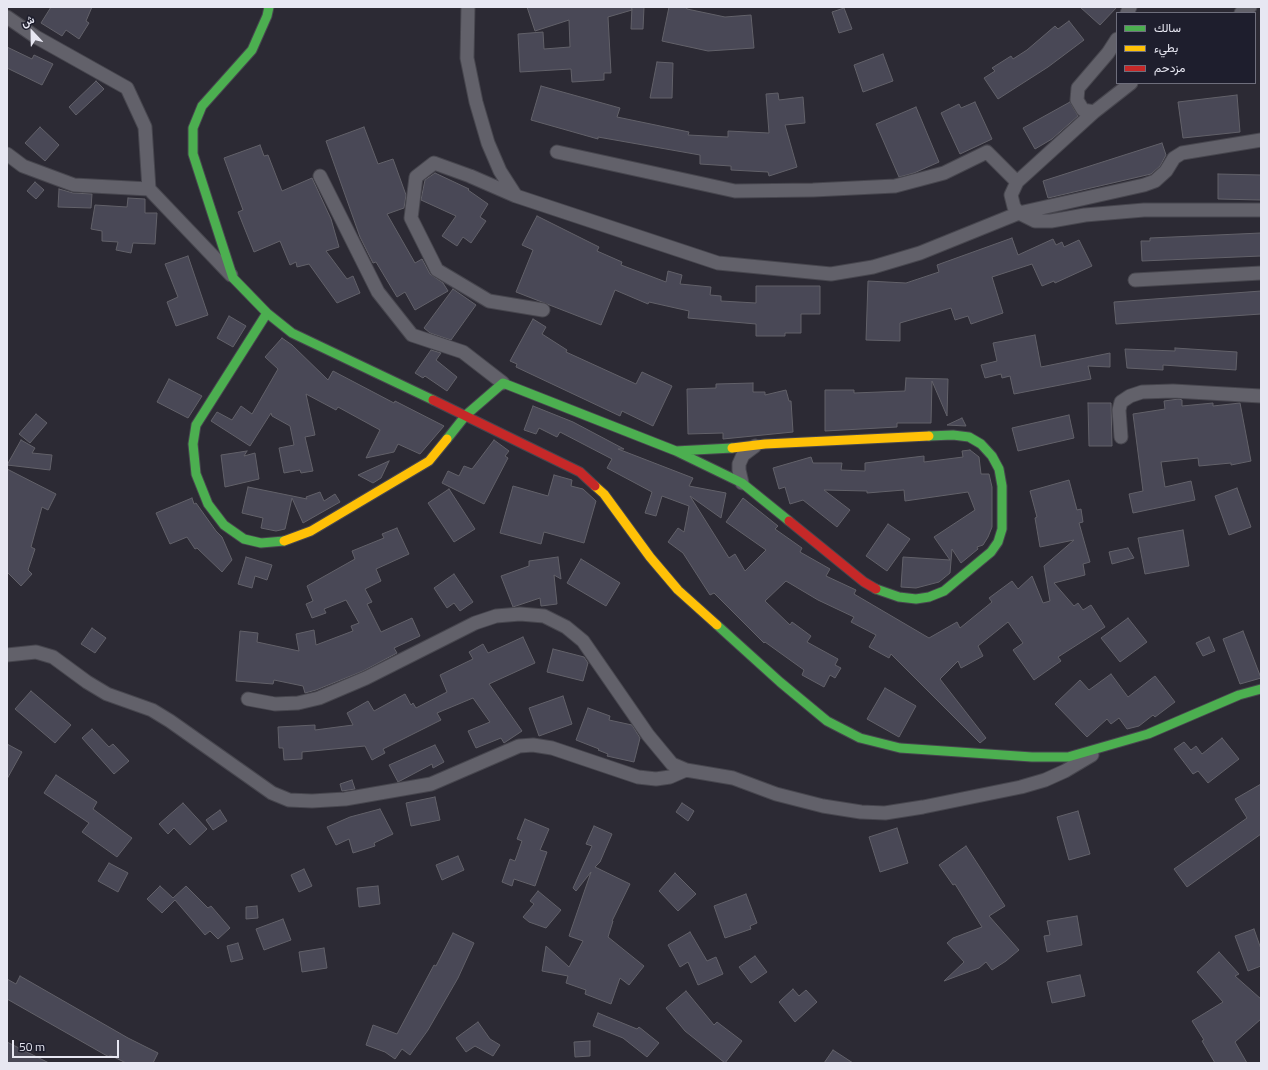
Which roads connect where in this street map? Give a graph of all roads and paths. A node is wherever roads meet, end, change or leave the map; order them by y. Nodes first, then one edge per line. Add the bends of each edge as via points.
1 (269, 7) edge
2 (468, 7) edge
3 (7, 17) edge
4 (1116, 41) edge
5 (1130, 84) edge
6 (1094, 112) junction
7 (1261, 140) edge
8 (556, 152) dead end
9 (7, 154) edge
10 (320, 176) dead end
11 (1018, 182) junction
12 (149, 189) junction
13 (516, 196) junction
14 (1261, 210) edge
15 (1020, 213) junction
16 (1261, 273) edge
17 (233, 278) junction
18 (1135, 280) dead end
19 (543, 310) dead end
20 (268, 313) junction
21 (503, 383) junction
22 (1261, 396) edge
23 (466, 416) junction
24 (1121, 437) dead end
25 (755, 446) junction
26 (676, 451) junction
27 (742, 483) junction
28 (7, 656) edge
29 (1261, 689) edge
30 (248, 699) dead end
31 (1106, 747) junction
32 (686, 770) junction

1 - 17 street via 252,50 202,106 193,128 193,154
2 - 13 street via 467,58 476,102 488,143 500,171
3 - 12 street via 36,37 127,88 145,127
4 - 6 street via 1078,88 1077,100 1083,110
5 - 6 street
6 - 11 street
7 - 15 street via 1182,153 1174,158 1166,171 1155,181
8 - 11 street via 735,190 895,186 944,173 987,152
9 - 12 street via 23,166 74,185
10 - 21 street via 378,292 412,334 463,352
11 - 15 street via 1011,195 1014,208
12 - 17 street
13 - 15 street via 718,263 831,274 873,267 920,253
13 - 19 street via 434,163 416,178 411,218 437,270 490,301
14 - 15 street via 1144,210 1051,221 1035,221
16 - 18 street
17 - 20 street
20 - 23 street via 292,333
20 - 23 street via 196,425 193,444 196,474 208,504 224,525 244,539 261,543 282,541 312,531 429,460
21 - 23 street
21 - 26 street
22 - 24 street via 1173,391 1136,394 1121,402
23 - 31 street via 580,472 604,494 650,557 678,590 827,721 860,738 900,748 1032,758 1068,757
25 - 26 street
25 - 27 street via 743,455 739,464
25 - 27 street via 953,435 969,437 981,444 999,469 1002,486 1002,529 998,542 991,552 944,591 916,599 899,597 882,592 864,582
26 - 27 street
28 - 32 street via 36,652 53,656 107,694 152,710 272,793 289,800 345,799 431,784 519,746 532,745 552,748 638,777 670,777
29 - 31 street via 1239,695 1148,734
30 - 32 street via 276,704 298,703 319,698 366,678 475,623 496,616 514,614 544,616 566,627 583,641 648,735 672,764
31 - 32 street via 1045,780 885,813 823,806 776,794 733,778

